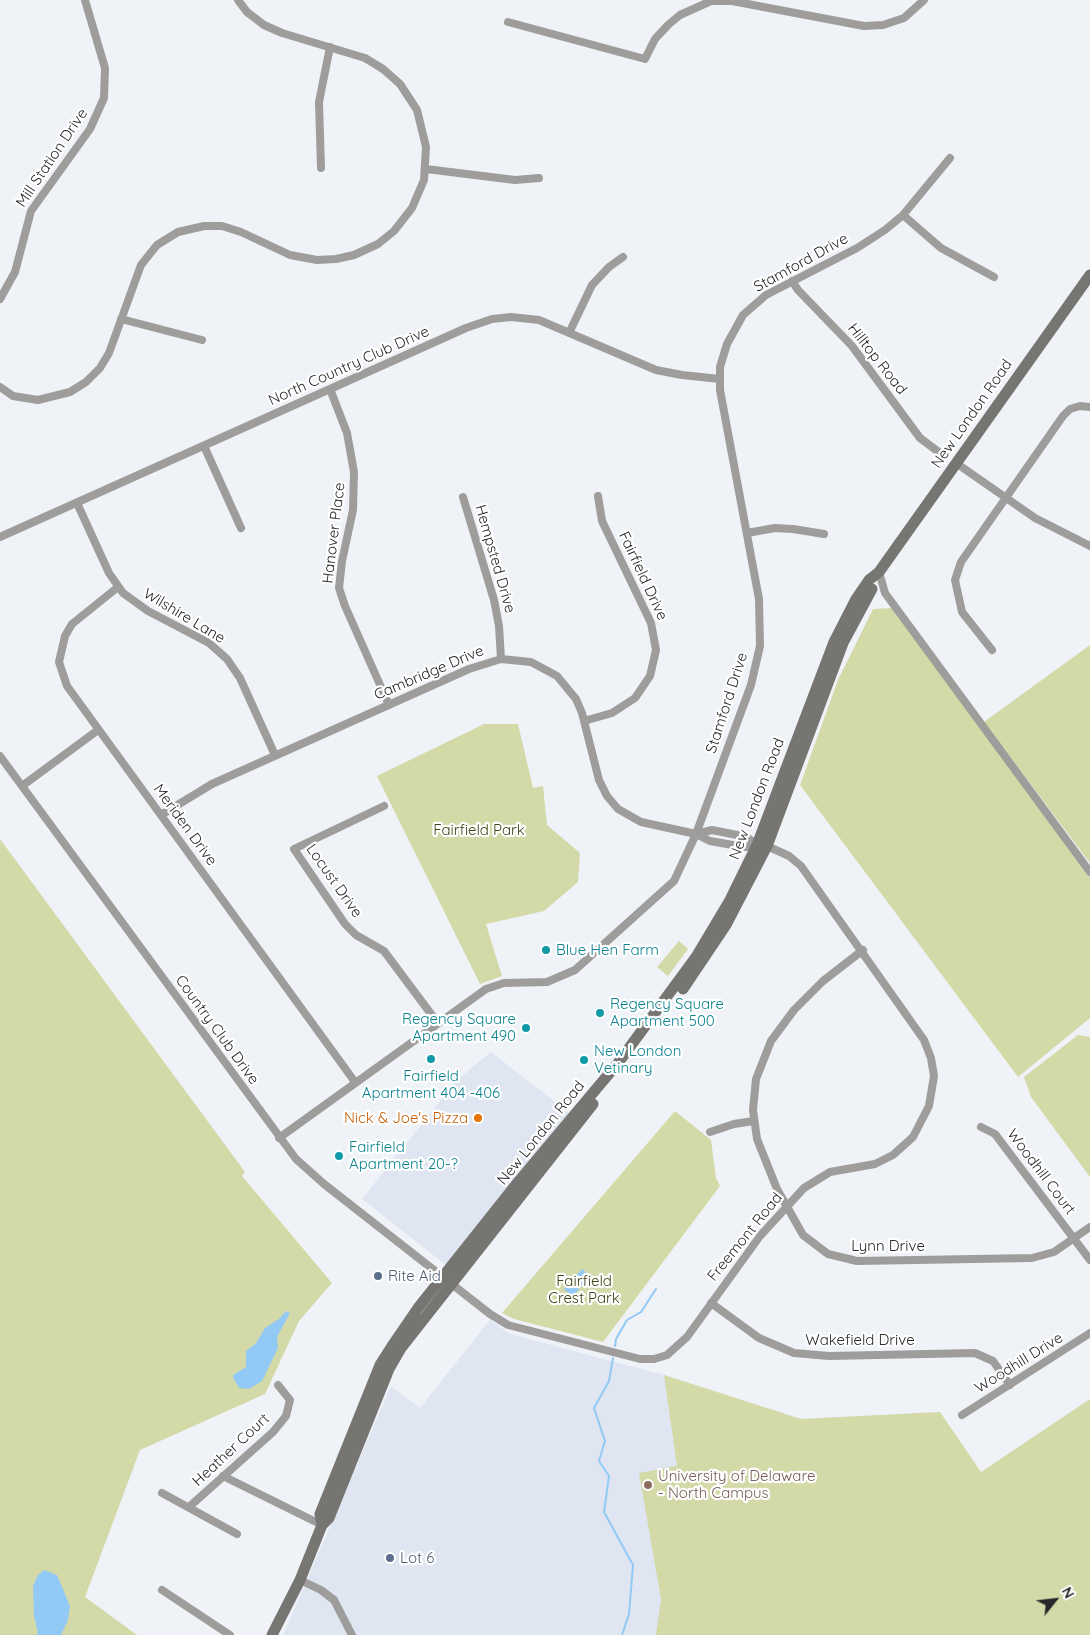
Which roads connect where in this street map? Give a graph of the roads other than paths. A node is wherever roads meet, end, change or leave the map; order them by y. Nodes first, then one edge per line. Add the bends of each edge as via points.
1 (85, 0) edge
2 (924, 0) edge
3 (242, 1) edge
4 (508, 22) dead end
5 (330, 47) junction
6 (950, 158) dead end
7 (321, 168) dead end
8 (426, 169) junction
9 (539, 178) dead end
10 (903, 215) junction
11 (623, 257) dead end
12 (1090, 274) edge
13 (994, 277) dead end
14 (792, 281) junction
15 (0, 299) edge
16 (121, 319) junction
17 (569, 333) junction
18 (202, 340) dead end
19 (720, 378) junction
20 (0, 387) edge
21 (330, 389) junction
22 (1090, 407) edge
23 (204, 446) junction
24 (940, 453) dead end
25 (956, 463) junction
26 (598, 496) dead end
27 (463, 497) dead end
28 (1005, 497) junction
29 (77, 503) junction
30 (242, 528) dead end
31 (747, 533) junction
32 (824, 534) dead end
33 (0, 537) edge
34 (1090, 546) edge
35 (879, 572) junction
36 (118, 587) junction
37 (992, 650) dead end
38 (501, 659) junction
39 (389, 705) junction
40 (584, 721) junction
41 (98, 730) junction
42 (275, 755) junction
43 (0, 756) edge
44 (22, 786) junction
45 (384, 806) dead end
46 (161, 815) junction
47 (696, 834) junction
48 (762, 846) junction
49 (1090, 872) edge
50 (863, 950) junction
51 (437, 1022) junction
52 (355, 1082) junction
53 (754, 1121) junction
54 (981, 1127) dead end
55 (710, 1132) dead end
56 (279, 1138) junction
57 (786, 1207) junction
58 (1090, 1227) edge
59 (1074, 1239) junction
60 (1090, 1260) edge
61 (447, 1280) junction
62 (710, 1303) junction
63 (1090, 1333) edge
64 (278, 1385) dead end
65 (1010, 1385) junction
66 (962, 1415) dead end
67 (223, 1476) junction
68 (162, 1493) dead end
69 (189, 1507) junction
70 (322, 1525) junction
71 (237, 1534) dead end
72 (300, 1580) junction
73 (162, 1590) dead end
74 (230, 1635) edge
75 (272, 1635) edge
76 (352, 1635) edge

1 - 15 street, Mill Station Drive via 105,68 104,98 90,129 31,211 15,272
2 - 4 street via 904,18 883,25 864,26 732,1 711,1 680,15 668,25 655,39 645,59
3 - 5 street via 255,19 272,29
5 - 7 street via 319,102
5 - 8 street via 374,63 406,92 423,129
6 - 10 street, Stamford Drive
8 - 9 street via 515,180
8 - 16 street via 416,200 400,224 378,244 346,257 316,260 290,255 222,226 178,232 157,245 146,258 136,274
10 - 13 street via 941,248
10 - 14 street, Stamford Drive via 873,239
11 - 17 street via 592,285
12 - 25 main road, New London Road
14 - 19 street, Stamford Drive via 766,295 744,315 727,344
14 - 24 street, Hilltop Road via 852,346 920,438
16 - 18 street
16 - 20 street via 105,361 86,382 70,392 48,399 30,400 13,396
17 - 19 street, North Country Club Drive via 656,370
17 - 21 street, North Country Club Drive via 530,318 492,319
19 - 31 street, Stamford Drive
21 - 23 street, North Country Club Drive
21 - 39 street, Hanover Place via 347,433 354,472 353,510 339,588
22 - 28 street via 1080,406 1063,416
23 - 29 street, North Country Club Drive
23 - 30 street
25 - 28 street
25 - 35 main road, New London Road
26 - 40 street, Fairfield Drive via 602,521 651,623 656,650 650,676 634,698 612,713
27 - 38 street, Hempsted Drive via 494,600
28 - 34 street via 1054,529
28 - 37 street via 961,562 955,580 962,612
29 - 33 street, North Country Club Drive
29 - 36 street, Wilshire Lane
31 - 32 street via 775,528
31 - 47 street, Stamford Drive via 761,614 757,662
35 - 48 main road, New London Road via 865,586 834,642
35 - 49 street via 885,592
36 - 41 street, Meriden Drive via 72,624 60,652 60,670 67,686
36 - 42 street, Wilshire Lane via 137,605 204,640 227,659 240,678
38 - 39 street, Cambridge Drive via 469,669
38 - 40 street, Cambridge Drive via 531,662 557,676 576,699
39 - 42 street, Cambridge Drive
40 - 47 street, Cambridge Drive via 599,780 618,809 641,822
41 - 44 street
41 - 46 street, Meriden Drive
42 - 46 street, Cambridge Drive via 200,789
43 - 44 street, Country Club Drive
44 - 56 street, Country Club Drive
45 - 51 street, Locust Drive via 294,849 345,924 384,951
46 - 52 street, Meriden Drive
47 - 48 street, Cambridge Drive via 710,841 744,847
47 - 51 street, Stamford Drive via 674,881 585,963 547,982 504,983 486,989
48 - 50 street, Freemont Road via 789,856 801,866
48 - 61 main road, New London Road via 696,957 664,1003
50 - 53 street, Lynn Drive via 807,996 771,1042 756,1079
50 - 57 street, Freemont Road via 929,1050 934,1076 929,1106 918,1129 900,1150 876,1164 821,1176
51 - 52 street, Stamford Drive
52 - 56 street, Stamford Drive
53 - 55 street
53 - 57 street, Lynn Drive via 762,1153
54 - 59 street, Woodhill Court via 995,1134
56 - 61 street, Country Club Drive via 319,1180
57 - 59 street, Lynn Drive via 803,1235 818,1248 837,1258 857,1261 1032,1258 1049,1255
57 - 62 street, Freemont Road via 746,1253
58 - 59 street, Lynn Drive
59 - 60 street
61 - 62 street, Freemont Road via 508,1325 644,1359 660,1358 674,1351
61 - 70 main road, New London Road via 418,1308 380,1365 320,1514
62 - 65 street, Wakefield Drive via 759,1338 794,1353 829,1356 975,1353 993,1361
63 - 65 street, Woodhill Drive
64 - 67 street, Heather Court via 290,1400 286,1416 274,1432
65 - 66 street, Woodhill Drive
67 - 69 street, Heather Court
67 - 70 street
68 - 69 street
69 - 71 street
70 - 72 main road, New London Road
72 - 75 main road, New London Road
72 - 76 street via 322,1590 334,1600
73 - 74 street

